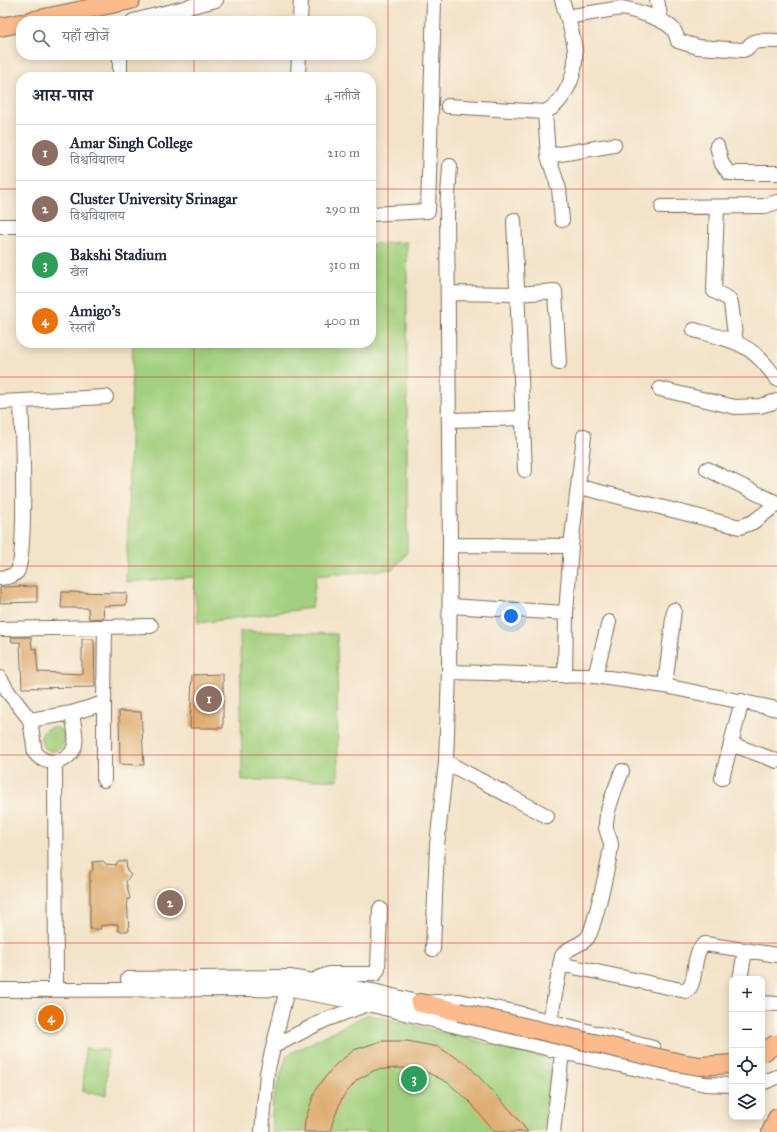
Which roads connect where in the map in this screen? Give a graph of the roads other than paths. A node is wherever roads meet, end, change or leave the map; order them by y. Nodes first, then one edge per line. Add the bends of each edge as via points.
1 (131, 0) edge
2 (216, 0) edge
3 (301, 0) edge
4 (434, 0) edge
5 (562, 0) edge
6 (657, 0) edge
7 (54, 16) edge
8 (152, 16) edge
9 (300, 16) edge
10 (567, 17) junction
11 (661, 21) junction
12 (16, 24) edge
13 (0, 27) edge
14 (777, 41) edge
15 (120, 60) edge
16 (299, 60) edge
17 (120, 72) edge
18 (298, 72) edge
19 (448, 106) dead end
20 (544, 112) junction
21 (614, 146) dead end
22 (717, 146) dead end
23 (548, 156) junction
24 (450, 166) dead end
25 (777, 173) edge
26 (777, 202) edge
27 (662, 207) dead end
28 (717, 207) junction
29 (376, 214) edge
30 (514, 220) dead end
31 (562, 220) dead end
32 (0, 226) edge
33 (16, 226) edge
34 (448, 294) junction
35 (518, 294) junction
36 (694, 330) dead end
37 (736, 343) junction
38 (559, 363) dead end
39 (777, 379) edge
40 (660, 389) dead end
41 (106, 397) dead end
42 (21, 401) junction
43 (777, 401) edge
44 (0, 402) edge
45 (524, 418) junction
46 (449, 420) junction
47 (584, 436) dead end
48 (707, 469) dead end
49 (525, 470) dead end
50 (580, 487) junction
51 (777, 504) edge
52 (450, 546) junction
53 (571, 546) junction
54 (0, 578) edge
55 (450, 606) junction
56 (674, 610) dead end
57 (566, 614) junction
58 (609, 622) dead end
59 (151, 626) dead end
60 (105, 627) junction
61 (0, 629) edge
62 (449, 672) junction
63 (565, 676) junction
64 (595, 676) junction
65 (0, 678) edge
66 (665, 686) junction
67 (742, 701) junction
68 (104, 703) junction
69 (777, 709) edge
70 (72, 713) junction
71 (30, 720) junction
72 (731, 744) junction
73 (777, 761) edge
74 (55, 762) junction
75 (446, 762) junction
76 (622, 771) dead end
77 (722, 778) dead end
78 (104, 780) dead end
79 (547, 816) dead end
80 (380, 909) dead end
81 (433, 949) dead end
82 (745, 951) junction
83 (777, 955) edge
84 (560, 964) junction
85 (741, 976) edge
86 (315, 980) junction
87 (0, 981) edge
88 (288, 983) junction
89 (55, 984) junction
90 (0, 990) edge
91 (765, 1002) edge
92 (420, 1003) junction
93 (368, 1004) junction
94 (777, 1004) edge
95 (550, 1021) junction
96 (566, 1026) junction
97 (777, 1043) edge
98 (274, 1046) junction
99 (777, 1048) edge
100 (765, 1051) edge
101 (562, 1052) junction
102 (765, 1052) edge
103 (729, 1057) edge
104 (729, 1064) edge
105 (777, 1077) edge
106 (765, 1083) edge
107 (729, 1085) edge
108 (777, 1118) edge
109 (262, 1132) edge
110 (553, 1132) edge
111 (771, 1132) edge

1 - 7 main road
2 - 8 street
3 - 9 street
4 - 29 street via 428,211
5 - 10 street
6 - 11 street
10 - 11 street via 621,8
10 - 20 street via 573,37 576,70 560,102
11 - 14 street via 671,27 678,41 698,47 744,50 759,41
12 - 13 main road
15 - 17 street
16 - 18 street
19 - 20 street
20 - 23 street
21 - 23 street
22 - 25 street via 722,164 729,172
23 - 31 street via 559,189
24 - 34 street via 447,210
26 - 28 street via 765,206
27 - 28 street
28 - 37 street via 714,291 729,299 731,303
30 - 35 street
32 - 33 street
34 - 35 street
34 - 46 street
35 - 38 street via 555,291
35 - 45 street
36 - 37 street
37 - 39 street via 758,357
40 - 43 street via 735,407 760,406
41 - 42 street
42 - 44 street
42 - 54 street via 21,558 16,573
45 - 46 street
45 - 49 street
46 - 52 street
47 - 50 street
48 - 51 street
50 - 51 street via 740,527 753,522
50 - 53 street
52 - 53 street
52 - 55 street
53 - 57 street
55 - 57 street
55 - 62 street
56 - 66 street
57 - 63 street
58 - 64 street
59 - 60 street
60 - 61 street
60 - 68 street
62 - 63 street
62 - 75 street
63 - 64 street
64 - 66 street
65 - 71 street
66 - 67 street
67 - 69 street
67 - 72 street
68 - 70 street
68 - 78 street
70 - 71 street
70 - 74 street via 75,737 73,749 66,758
71 - 74 street via 35,753 43,760
72 - 73 street
72 - 77 street
74 - 89 street
75 - 79 street
75 - 81 street via 437,845
76 - 84 street via 607,816 605,829 609,837 610,851 592,929 583,942 565,950
80 - 86 street via 378,965 375,974 325,975
82 - 83 street
82 - 84 street via 705,944 700,946 691,986 686,991
82 - 85 street
84 - 95 street
86 - 88 street
86 - 92 street
87 - 89 street
88 - 89 street
88 - 93 street
88 - 98 street
89 - 90 street
91 - 94 street
92 - 95 street via 459,1001
92 - 104 main road, bridge via 676,1062 699,1066
93 - 98 street via 325,1020
93 - 101 street
95 - 96 street
96 - 101 street
96 - 103 street via 677,1054 713,1059
97 - 100 main road, bridge
98 - 109 street via 267,1073
99 - 102 street
101 - 107 street via 705,1084
101 - 110 street
105 - 106 street
108 - 111 main road

